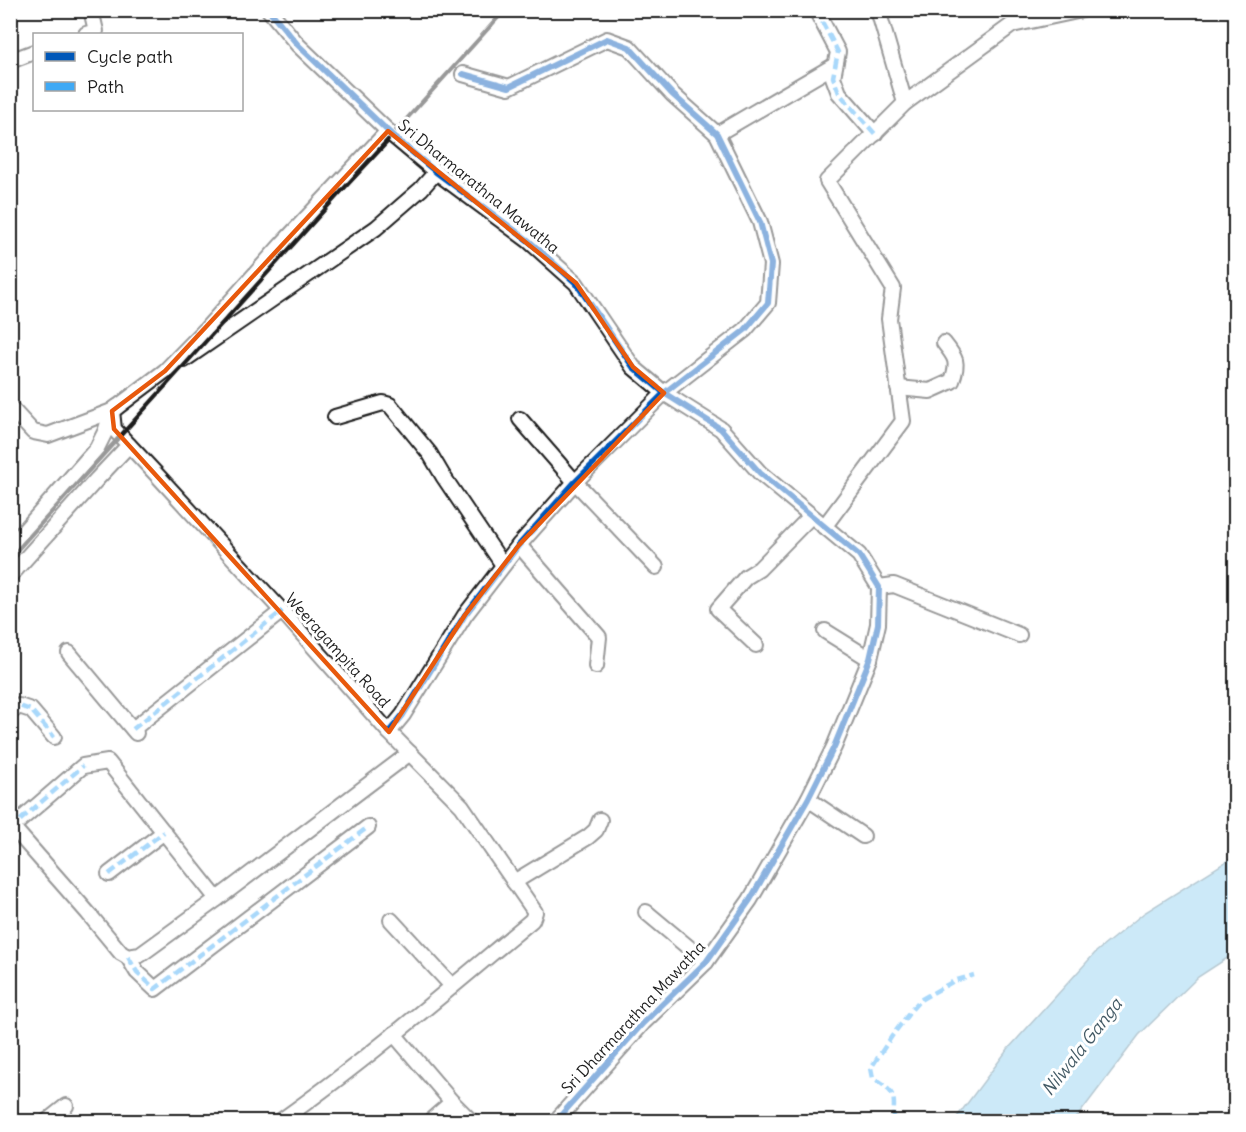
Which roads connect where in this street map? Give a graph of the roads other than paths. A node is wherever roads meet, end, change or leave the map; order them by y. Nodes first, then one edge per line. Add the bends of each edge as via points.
1 (91, 10) edge
2 (269, 10) edge
3 (816, 10) edge
4 (878, 10) edge
5 (1082, 10) edge
6 (89, 33) edge
7 (33, 52) edge
8 (10, 61) edge
9 (835, 65) junction
10 (463, 74) dead end
11 (905, 103) junction
12 (388, 131) junction
13 (717, 134) junction
14 (875, 134) junction
15 (435, 172) junction
16 (944, 343) dead end
17 (898, 388) junction
18 (664, 393) junction
19 (10, 407) edge
20 (112, 411) junction
21 (335, 417) dead end
22 (520, 419) dead end
23 (129, 445) junction
24 (575, 482) junction
25 (811, 516) junction
26 (824, 527) junction
27 (519, 545) junction
28 (10, 547) edge
29 (503, 565) junction
30 (656, 567) dead end
31 (10, 576) edge
32 (879, 587) junction
33 (282, 611) junction
34 (825, 631) dead end
35 (1020, 635) dead end
36 (756, 645) dead end
37 (69, 653) dead end
38 (870, 659) junction
39 (596, 666) dead end
40 (10, 712) edge
41 (389, 732) junction
42 (54, 737) dead end
43 (410, 753) junction
44 (808, 799) junction
45 (600, 819) dead end
46 (11, 827) edge
47 (368, 827) dead end
48 (164, 832) junction
49 (863, 836) dead end
50 (109, 874) dead end
51 (514, 882) junction
52 (217, 899) junction
53 (646, 912) dead end
54 (391, 920) dead end
55 (128, 957) junction
56 (706, 962) junction
57 (452, 986) junction
58 (393, 1034) junction
59 (452, 1102) junction
60 (66, 1106) dead end
61 (46, 1122) edge
62 (279, 1122) edge
63 (429, 1122) edge
64 (472, 1122) edge
65 (555, 1122) edge

1 - 6 street via 96,31
2 - 12 street, Sri Dharmarathna Mawatha via 298,45
3 - 9 street via 838,52
4 - 11 street
5 - 11 street via 1012,25
7 - 8 street
9 - 13 street
9 - 14 street via 833,77 839,93
10 - 13 street via 509,87 607,39 629,47 672,94
11 - 14 street
12 - 15 street, Sri Dharmarathna Mawatha
12 - 20 street via 182,354
13 - 18 street via 760,222 771,264 768,303 745,330
14 - 17 street via 827,182 893,288 889,319
15 - 18 street, Sri Dharmarathna Mawatha via 530,241 576,283 633,367
15 - 20 street via 376,228
16 - 17 street via 956,357 952,381 930,391
17 - 26 street via 903,421
18 - 24 street
18 - 25 street, Sri Dharmarathna Mawatha via 721,429 760,473
19 - 20 street via 33,432 48,435
20 - 23 street, Weeragampita Road via 114,429
20 - 28 street via 97,448
21 - 29 street via 383,403 390,405 430,454
22 - 24 street
23 - 31 street
23 - 33 street, Weeragampita Road
24 - 27 street
24 - 30 street
25 - 26 street, Sri Dharmarathna Mawatha
25 - 36 street via 718,609
26 - 32 street, Sri Dharmarathna Mawatha via 859,555
27 - 29 street
27 - 39 street via 598,637
29 - 41 street via 465,615
32 - 35 street via 894,585
32 - 38 street, Sri Dharmarathna Mawatha via 878,624
33 - 37 street via 134,731
33 - 41 street, Weeragampita Road
34 - 38 street
38 - 44 street, Sri Dharmarathna Mawatha
40 - 42 street via 19,706 31,710
41 - 43 street, Weeragampita Road
43 - 51 street, Weeragampita Road via 462,806
43 - 52 street
44 - 49 street
44 - 56 street, Sri Dharmarathna Mawatha via 750,900
45 - 51 street via 588,837
46 - 48 street via 84,766 108,762
46 - 55 street via 121,954
47 - 55 street via 155,989
48 - 50 street
48 - 52 street
51 - 57 street, Weeragampita Road via 535,912 532,920
52 - 55 street via 140,955
53 - 56 street
54 - 57 street
56 - 65 street, Sri Dharmarathna Mawatha via 644,1023
57 - 58 street
58 - 59 street
58 - 62 street
59 - 63 street
59 - 64 street
60 - 61 street

